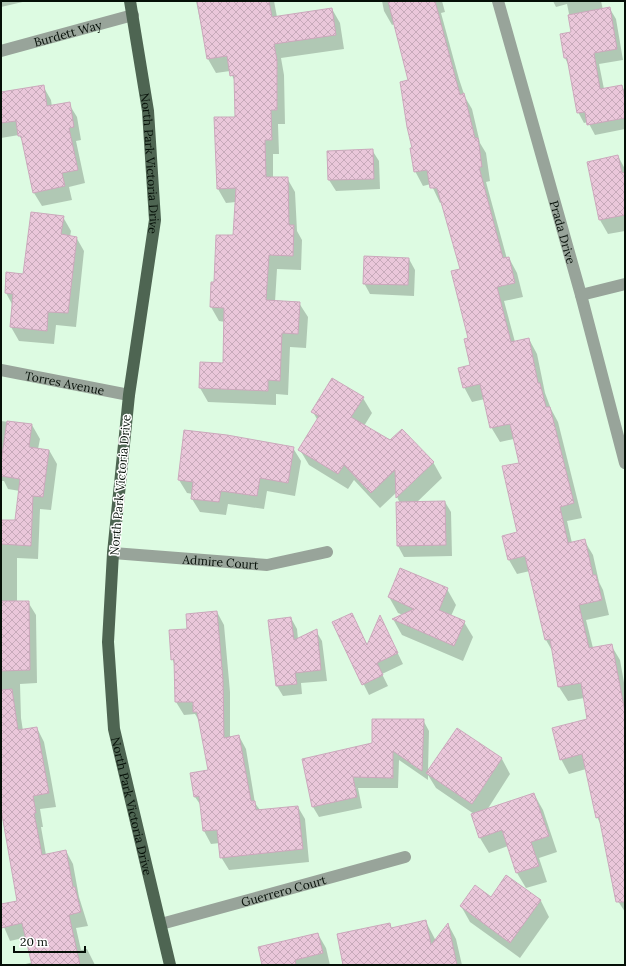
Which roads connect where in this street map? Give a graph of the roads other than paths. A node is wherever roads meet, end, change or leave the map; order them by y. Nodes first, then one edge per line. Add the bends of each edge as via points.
1 (130, 1) edge
2 (498, 1) edge
3 (133, 14) junction
4 (1, 51) edge
5 (625, 284) edge
6 (581, 295) junction
7 (1, 370) edge
8 (129, 395) junction
9 (625, 463) edge
10 (327, 552) dead end
11 (113, 553) junction
12 (405, 856) dead end
13 (161, 924) junction
14 (170, 965) edge

1 - 3 main road, North Park Victoria Drive
2 - 6 street, Prada Drive
3 - 4 street, Burdett Way
3 - 8 main road, North Park Victoria Drive via 148,111 155,220
5 - 6 street
6 - 9 street, Prada Drive
7 - 8 street, Torres Avenue
8 - 11 main road, North Park Victoria Drive
10 - 11 street, Admire Court via 267,565
11 - 13 main road, North Park Victoria Drive via 108,642 114,729
12 - 13 street, Guerrero Court
13 - 14 main road, North Park Victoria Drive

